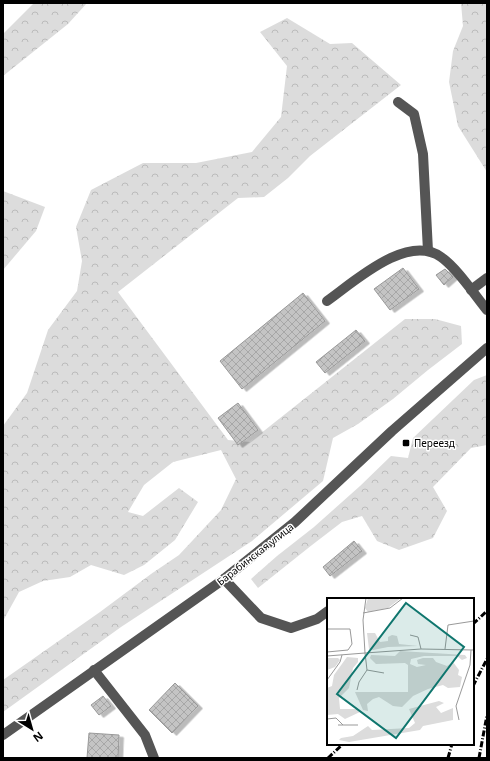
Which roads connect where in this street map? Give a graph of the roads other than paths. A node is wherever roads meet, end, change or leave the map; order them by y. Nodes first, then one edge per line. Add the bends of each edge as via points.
1 (398, 102) dead end
2 (428, 251) junction
3 (487, 278) edge
4 (471, 290) junction
5 (327, 301) dead end
6 (487, 310) edge
7 (487, 348) edge
8 (224, 579) junction
9 (327, 612) edge
10 (94, 670) junction
11 (3, 735) edge
12 (154, 758) edge

1 - 2 street via 414,114 421,147
2 - 4 street via 440,256
2 - 5 street via 407,251 384,260
3 - 4 street
4 - 6 street
7 - 8 street, Барабинская улица via 392,431 295,522
8 - 9 street via 261,618 291,628 317,619
8 - 10 street, Барабинская улица
10 - 11 street, Барабинская улица
10 - 12 street via 146,735

